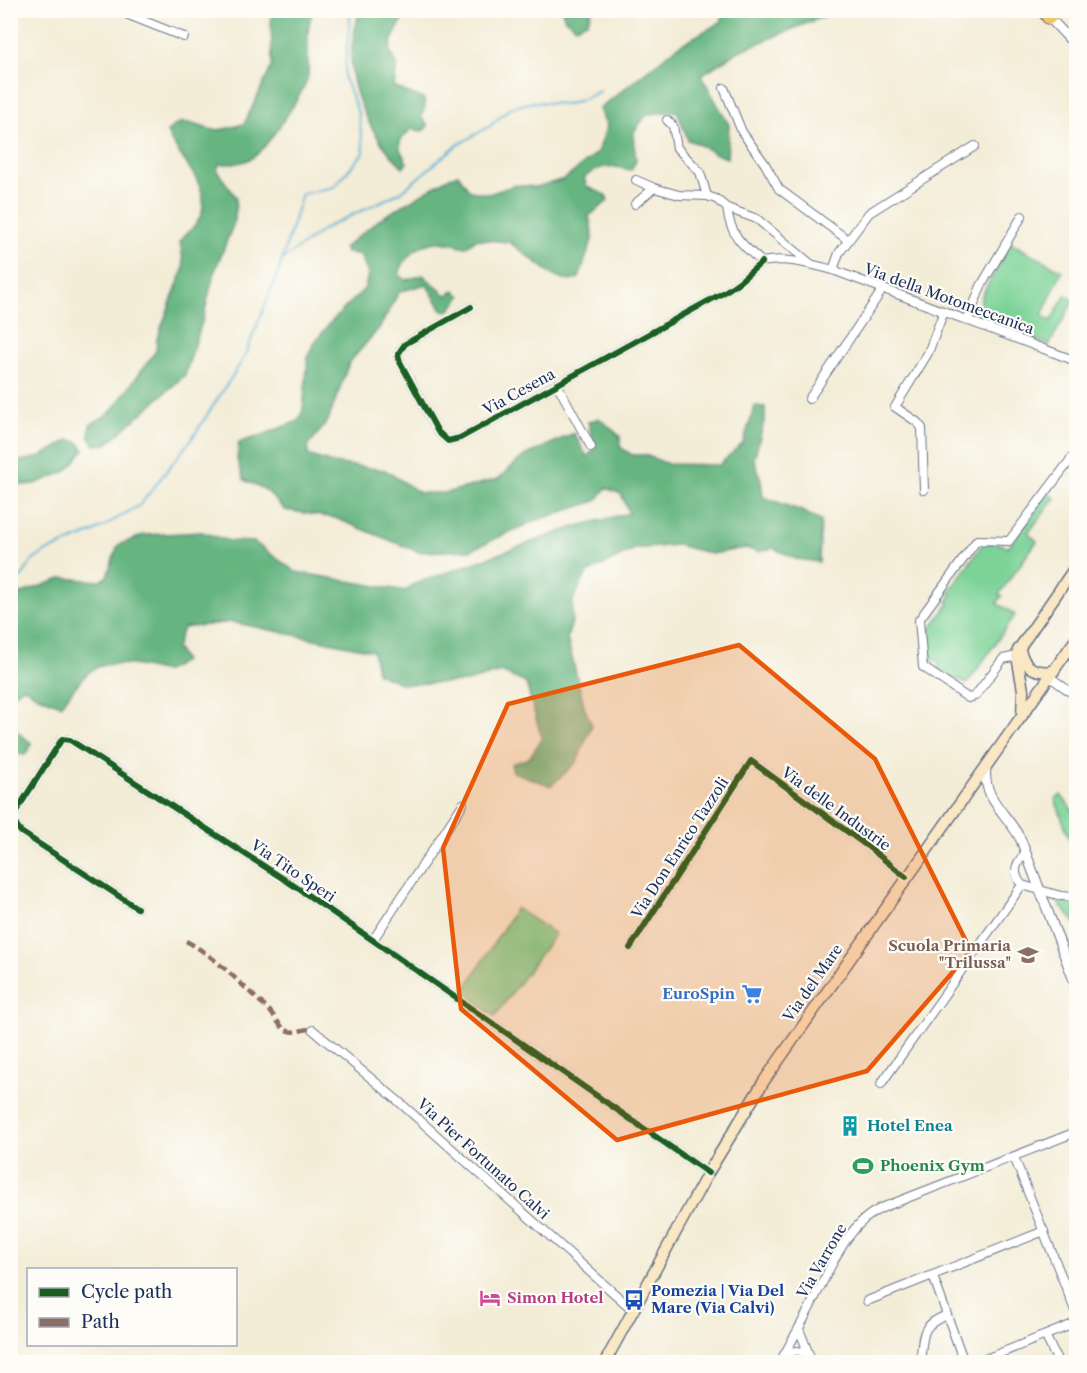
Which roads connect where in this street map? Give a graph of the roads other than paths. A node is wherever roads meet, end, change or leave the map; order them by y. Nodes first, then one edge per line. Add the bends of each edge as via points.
1 (116, 10) edge
2 (1074, 10) edge
3 (1045, 13) edge
4 (1077, 15) edge
5 (184, 37) dead end
6 (1077, 46) edge
7 (724, 88) dead end
8 (667, 120) dead end
9 (975, 146) dead end
10 (636, 180) dead end
11 (654, 188) junction
12 (707, 196) junction
13 (635, 204) dead end
14 (726, 208) junction
15 (1022, 216) dead end
16 (848, 240) junction
17 (762, 262) junction
18 (812, 265) junction
19 (833, 270) junction
20 (883, 289) junction
21 (471, 307) dead end
22 (944, 311) junction
23 (968, 320) junction
24 (1077, 361) edge
25 (557, 384) junction
26 (809, 399) dead end
27 (591, 447) dead end
28 (1077, 456) edge
29 (924, 490) dead end
30 (1077, 566) edge
31 (1077, 639) edge
32 (1018, 652) junction
33 (1052, 674) junction
34 (1041, 689) junction
35 (1023, 690) junction
36 (1077, 696) edge
37 (1032, 703) junction
38 (1022, 716) junction
39 (751, 761) joint
40 (986, 768) junction
41 (965, 795) junction
42 (989, 795) junction
43 (463, 804) dead end
44 (1026, 853) junction
45 (906, 877) junction
46 (1022, 885) junction
47 (1040, 889) junction
48 (1077, 897) edge
49 (136, 908) dead end
50 (373, 940) junction
51 (630, 948) dead end
52 (1077, 986) edge
53 (313, 1030) dead end
54 (881, 1084) dead end
55 (1077, 1132) edge
56 (1014, 1157) junction
57 (708, 1173) junction
58 (1044, 1231) junction
59 (933, 1276) junction
60 (867, 1301) dead end
61 (634, 1311) junction
62 (1077, 1313) edge
63 (947, 1315) junction
64 (1076, 1323) edge
65 (798, 1329) junction
66 (1046, 1337) junction
67 (810, 1359) edge
68 (781, 1361) edge
69 (605, 1362) edge
70 (920, 1362) edge
71 (964, 1362) edge
72 (978, 1362) edge
73 (1058, 1362) edge

1 - 5 street
2 - 4 highway
3 - 6 street
7 - 16 street via 742,132 779,189
8 - 12 street via 673,126 676,146 701,173
9 - 16 street via 869,213
10 - 11 street, Via della Motomeccanica
11 - 12 street, Via della Motomeccanica via 687,197
11 - 13 street
12 - 14 street, Via della Motomeccanica
14 - 17 street via 736,237
14 - 18 street, Via della Motomeccanica via 757,219
15 - 23 street via 981,286
16 - 19 street
17 - 18 street, Via della Motomeccanica
17 - 25 street, Via Cesena via 723,292
18 - 19 street, Via della Motomeccanica
19 - 20 street, Via della Motomeccanica
20 - 22 street, Via della Motomeccanica
20 - 26 street
21 - 25 street, Via Cesena via 407,343 399,352 400,362 443,438 460,438
22 - 23 street, Via della Motomeccanica
22 - 29 street via 930,349 895,407 922,428
23 - 24 street, Via della Motomeccanica
25 - 27 street
28 - 32 street via 1009,541 976,540 919,620 922,667 968,698 975,696 1003,659
30 - 32 main road
31 - 33 main road, Via del Mare
32 - 33 main road via 1033,670
32 - 35 main road
33 - 34 main road, Via del Mare
33 - 36 street
34 - 35 main road
34 - 37 main road, Via del Mare
35 - 37 main road
35 - 38 main road
37 - 38 main road, Via del Mare
38 - 40 main road, Via del Mare
39 - 45 street, Via delle Industrie
39 - 51 street, Via Don Enrico Tazzoli
40 - 41 main road, Via del Mare
40 - 42 street
41 - 42 street
41 - 45 main road, Via del Mare
42 - 44 street via 1012,825
43 - 50 street
44 - 46 street via 1016,870
44 - 47 street
45 - 57 main road, Via del Mare via 773,1066
46 - 47 street
46 - 54 street
47 - 48 street
47 - 52 street
49 - 50 street, Via Tito Speri via 15,825 17,810 62,740 70,740
50 - 57 street, Via Tito Speri
53 - 61 street, Via Pier Fortunato Calvi
55 - 56 street, Via Varrone
56 - 58 street
56 - 65 street, Via Varrone via 870,1215 844,1245
57 - 61 main road, Via del Mare
58 - 59 street
58 - 62 street
59 - 60 street
59 - 63 street
61 - 69 main road, Via del Mare
63 - 70 street via 926,1328
63 - 71 street
64 - 66 street
65 - 67 street
65 - 68 street, Via Varrone
66 - 72 street
66 - 73 street
67 - 68 street via 796,1350

